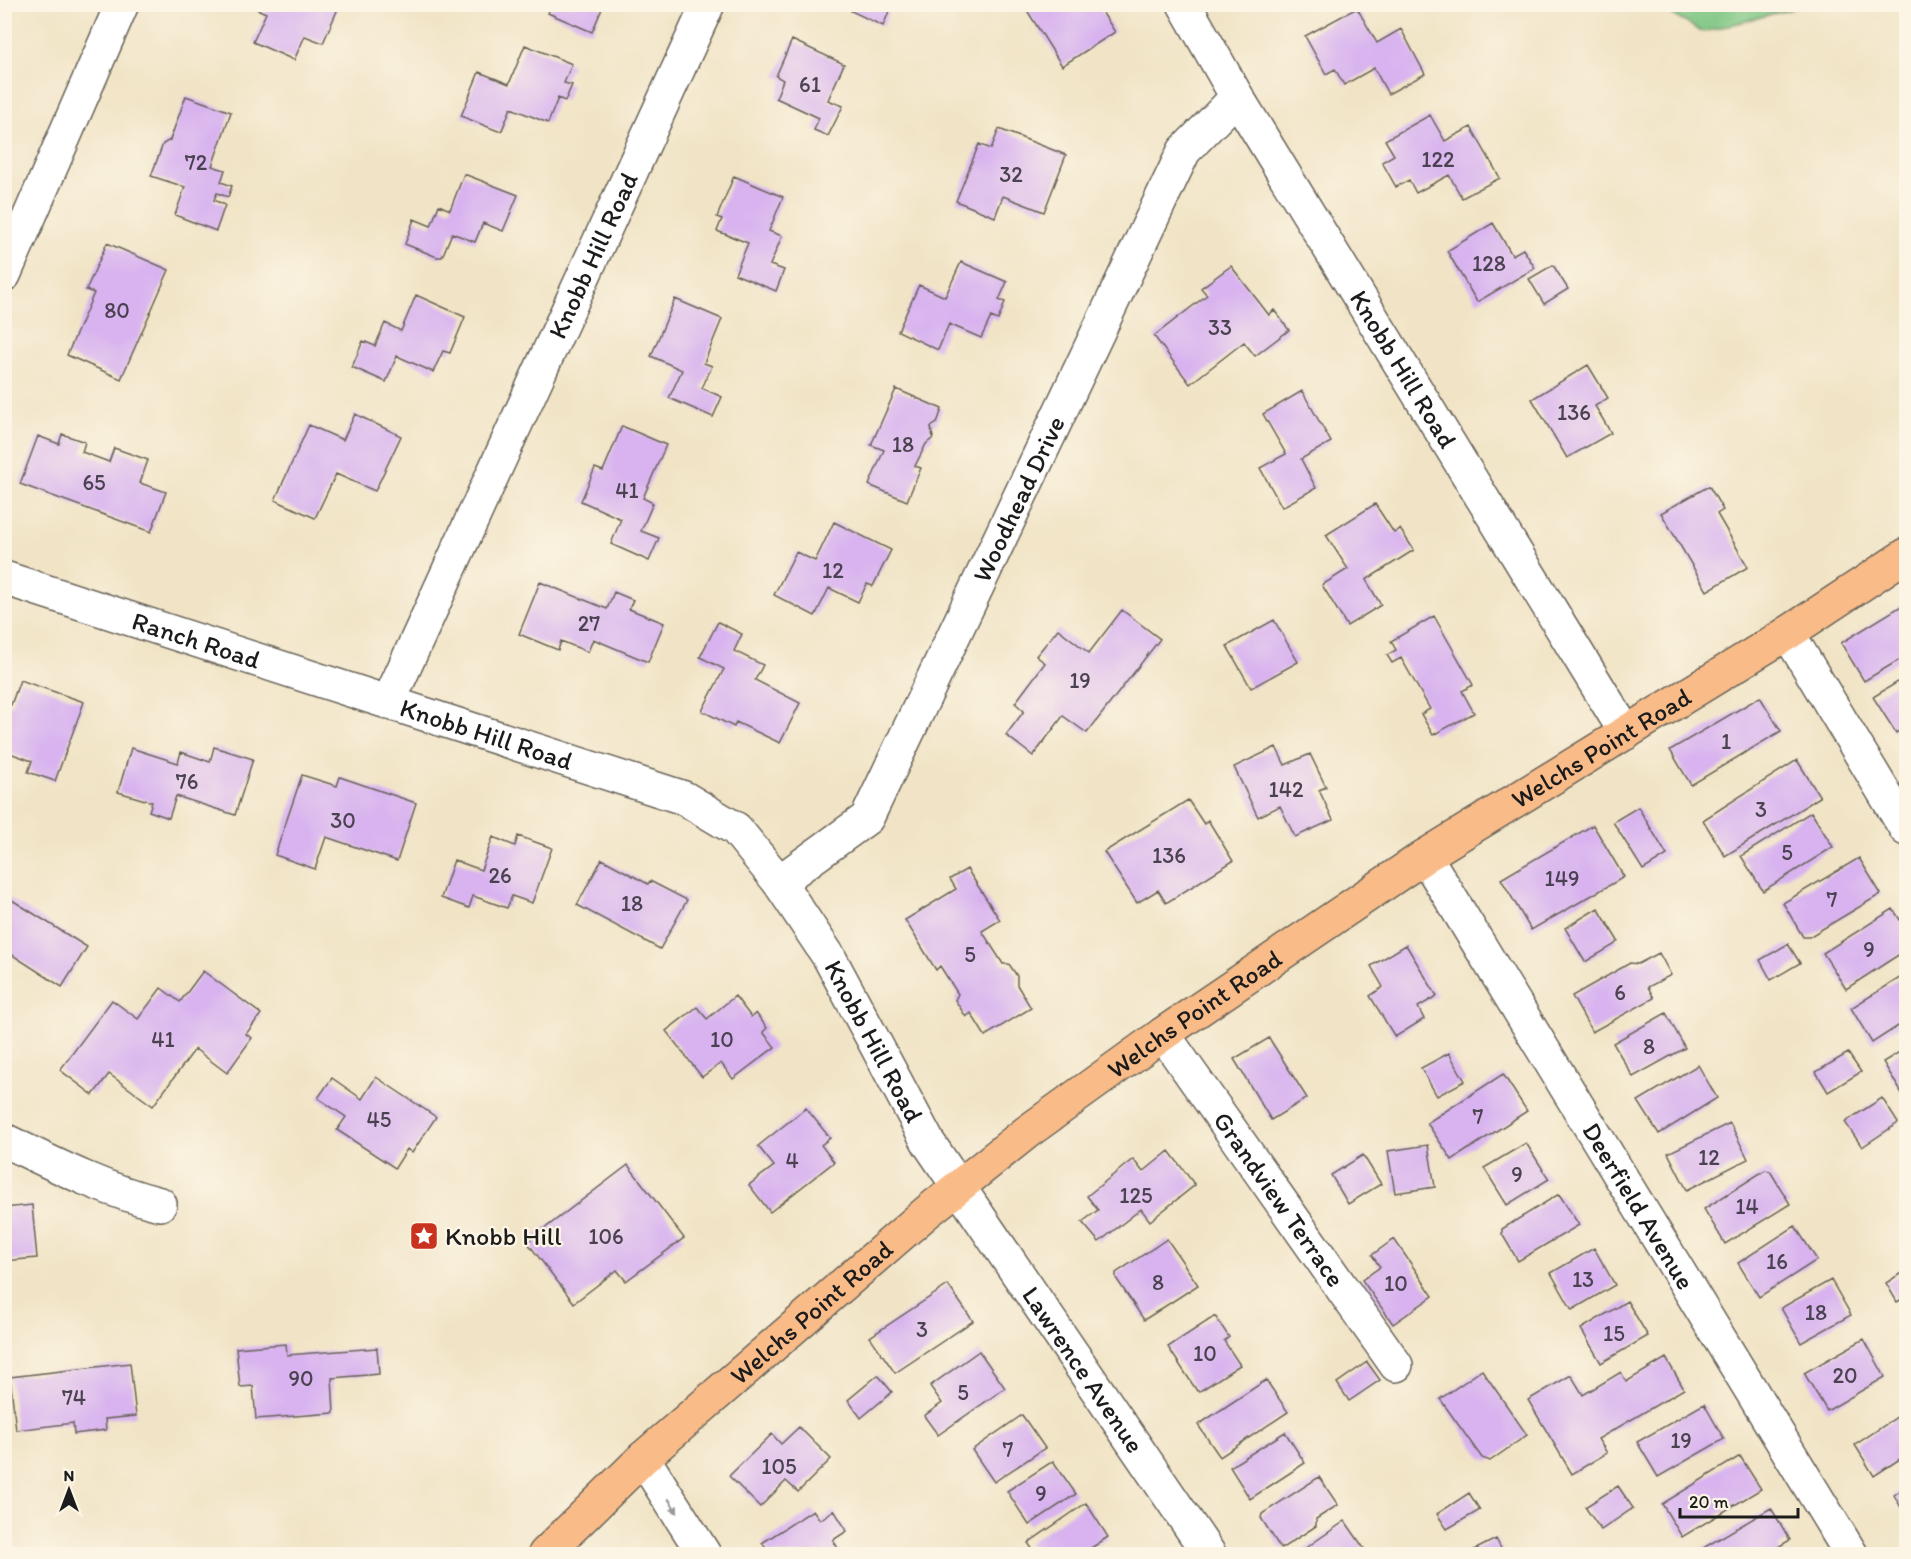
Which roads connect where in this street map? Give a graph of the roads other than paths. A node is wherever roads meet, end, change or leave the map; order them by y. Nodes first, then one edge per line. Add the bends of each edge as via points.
1 (122, 4) edge
2 (708, 4) edge
3 (1184, 4) edge
4 (1237, 97) junction
5 (4, 275) edge
6 (1906, 555) edge
7 (4, 578) edge
8 (1788, 633) junction
9 (389, 701) junction
10 (1626, 733) junction
11 (1906, 829) edge
12 (1425, 856) junction
13 (779, 882) junction
14 (1163, 1034) junction
15 (4, 1140) edge
16 (958, 1186) junction
17 (160, 1204) dead end
18 (1396, 1365) dead end
19 (643, 1458) junction
20 (545, 1554) edge
21 (704, 1554) edge
22 (1209, 1554) edge
23 (1851, 1554) edge

1 - 5 street
2 - 9 street, Knobb Hill Road
3 - 4 street, Knobb Hill Road
4 - 10 street, Knobb Hill Road
4 - 13 street, Woodhead Drive via 1184,151 867,818
6 - 8 main road, Welchs Point Road
7 - 9 street, Ranch Road
8 - 10 main road, Welchs Point Road
8 - 11 street
9 - 13 street, Knobb Hill Road via 684,798 735,829
10 - 12 main road, Welchs Point Road
12 - 14 main road, Welchs Point Road
12 - 23 street, Deerfield Avenue
13 - 16 street, Knobb Hill Road via 829,957 928,1142
14 - 16 main road, Welchs Point Road
14 - 18 street, Grandview Terrace
15 - 17 street via 82,1178
16 - 19 main road, Welchs Point Road
16 - 22 street, Lawrence Avenue
19 - 20 main road, Welchs Point Road
19 -> 21 street

